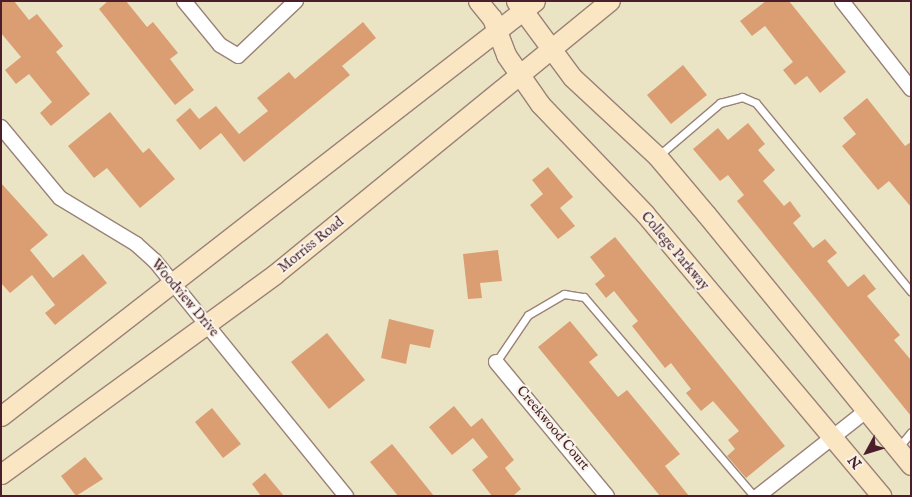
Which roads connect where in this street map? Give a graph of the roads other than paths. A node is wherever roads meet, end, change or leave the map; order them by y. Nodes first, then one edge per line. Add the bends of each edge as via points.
1 (184, 1) edge
2 (296, 1) edge
3 (478, 1) edge
4 (610, 1) edge
5 (842, 1) edge
6 (525, 4) edge
7 (496, 28) junction
8 (551, 50) junction
9 (520, 76) junction
10 (911, 89) edge
11 (1, 127) edge
12 (657, 156) junction
13 (174, 283) junction
14 (911, 292) edge
15 (207, 325) junction
16 (496, 362) joint
17 (866, 411) junction
18 (1, 416) edge
19 (911, 432) edge
20 (833, 438) junction
21 (898, 450) junction
22 (911, 465) edge
23 (1, 474) edge
24 (346, 496) edge
25 (608, 496) edge
26 (756, 496) edge
27 (882, 496) edge

1 - 2 street via 220,45 238,56
3 - 7 main road, College Parkway
4 - 8 main road, Morriss Road
5 - 10 street
6 - 7 main road
6 - 8 main road
7 - 9 main road, College Parkway
7 - 13 main road
8 - 9 main road, Morriss Road
8 - 12 main road via 606,112
9 - 15 main road, Morriss Road
9 - 20 main road, College Parkway via 570,138 645,214
11 - 13 street, Woodview Drive via 60,198 136,244
12 - 14 lane via 720,103 742,96 756,103
12 - 17 main road
13 - 15 street, Woodview Drive
13 - 18 main road
15 - 23 main road, Morriss Road
15 - 24 street, Woodview Drive
16 - 25 street, Creekwood Court
16 - 26 lane via 528,315 564,294 584,297
17 - 20 street
17 - 21 main road
19 - 21 lane
20 - 26 street
20 - 27 main road, College Parkway
21 - 22 main road

